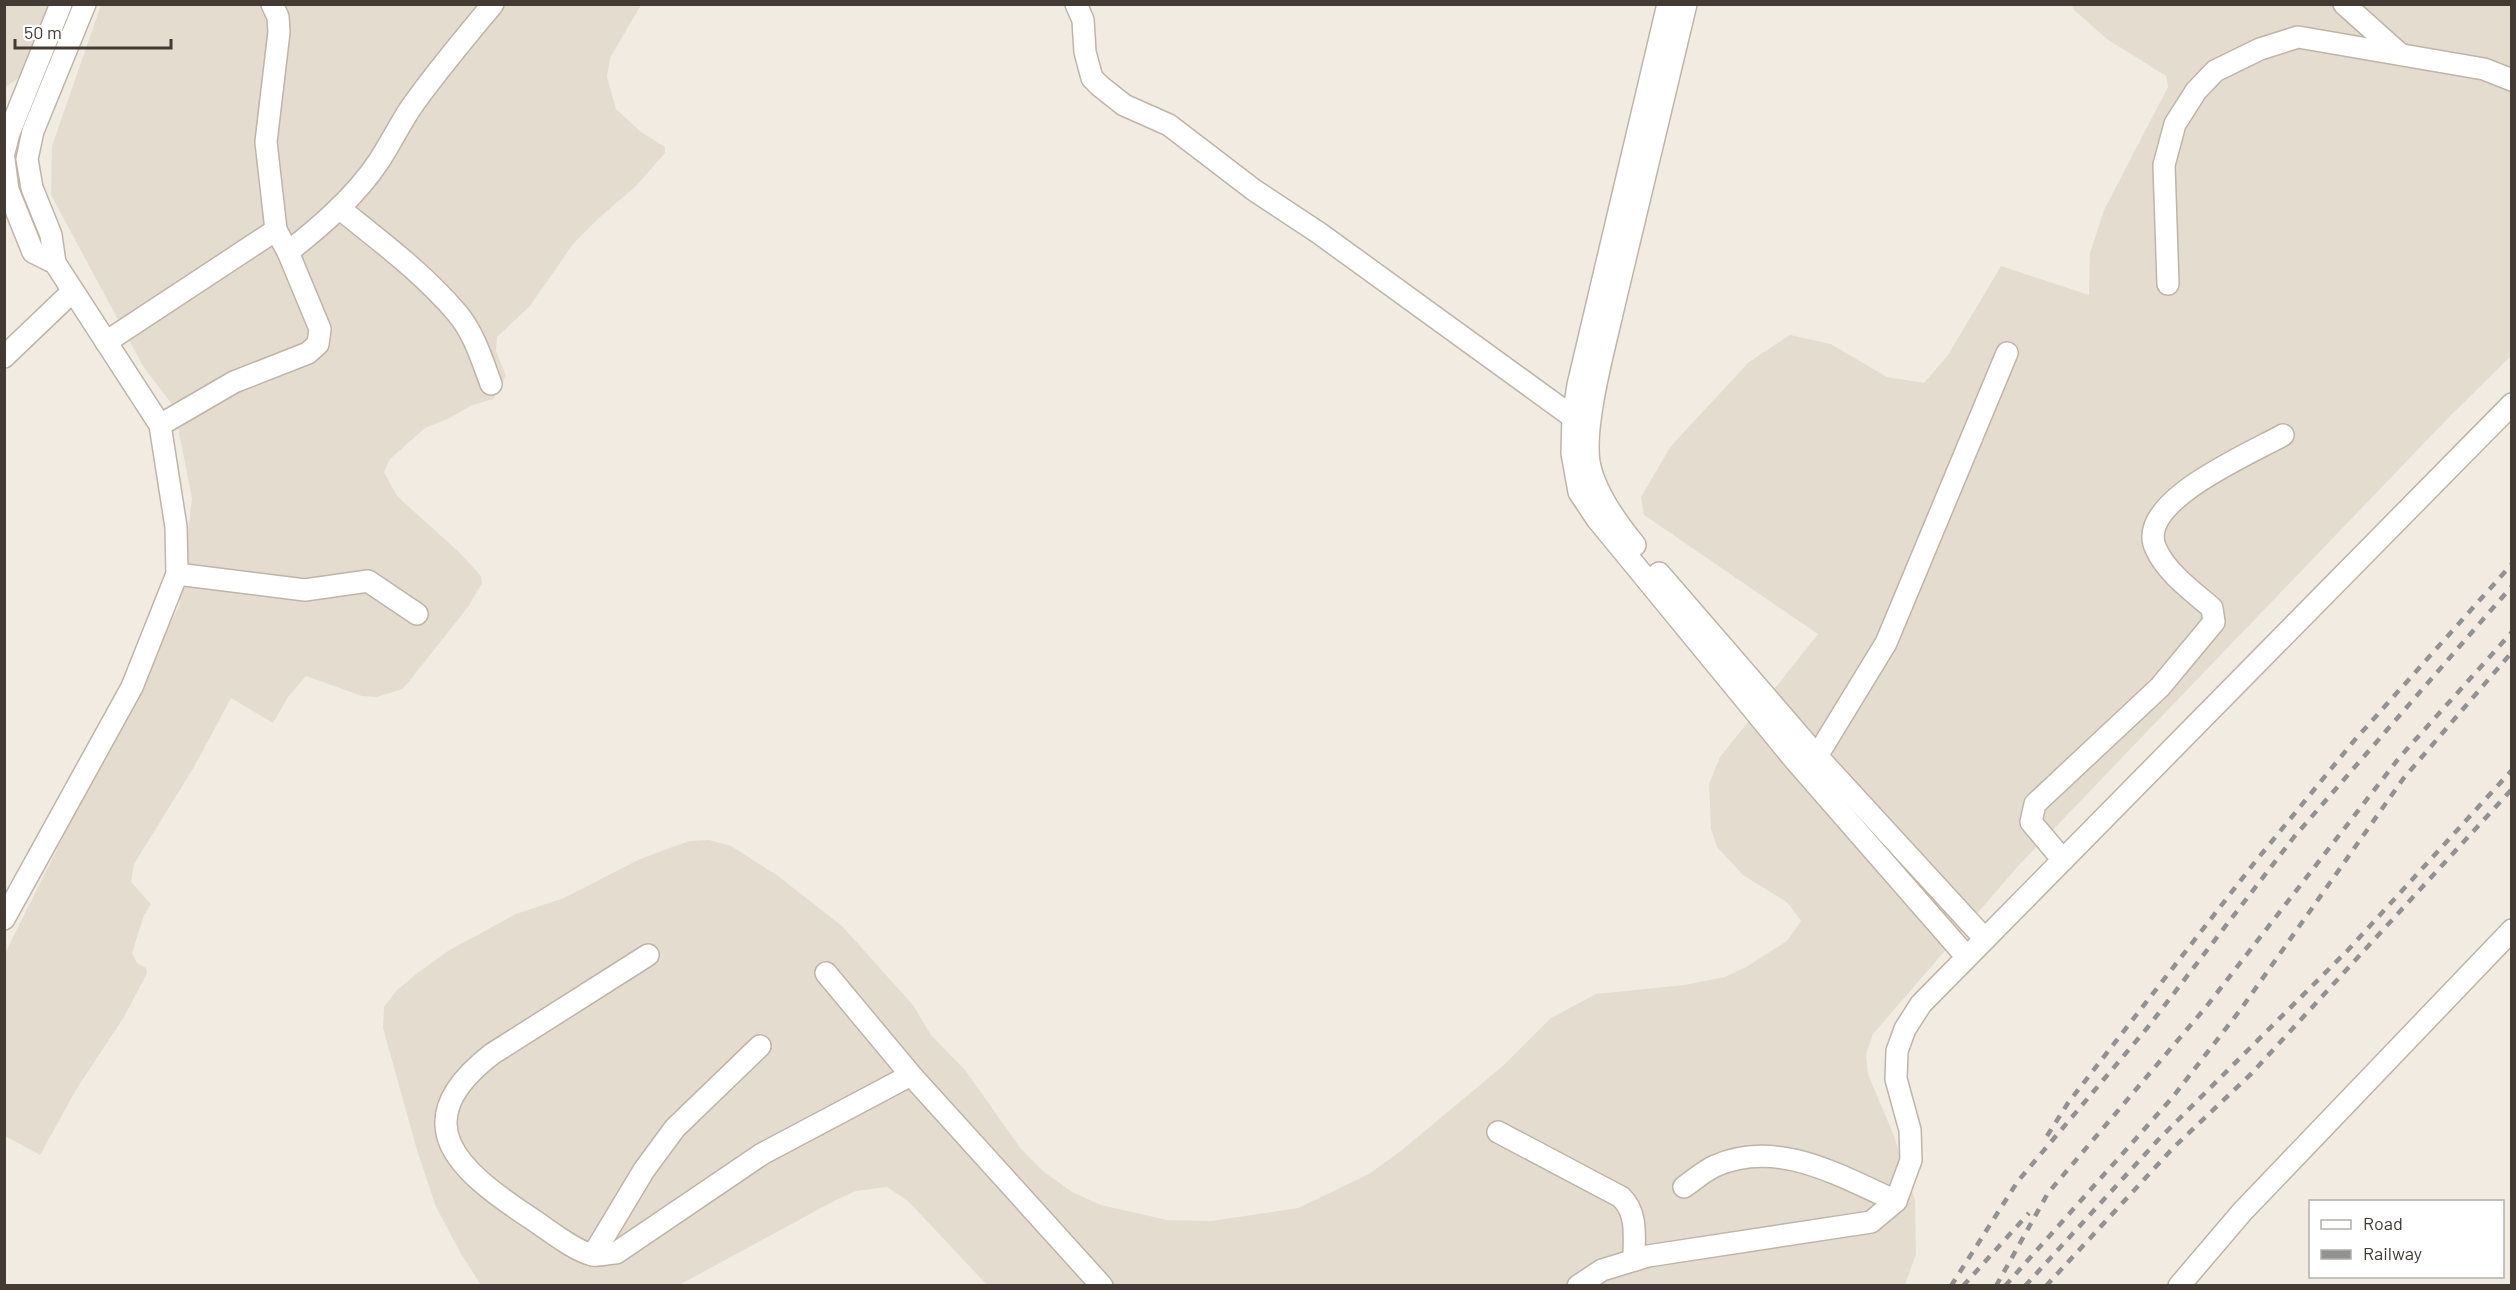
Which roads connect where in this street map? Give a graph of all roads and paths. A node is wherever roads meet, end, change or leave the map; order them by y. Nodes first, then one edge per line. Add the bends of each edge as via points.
1 (61, 4) edge
2 (85, 4) edge
3 (272, 4) edge
4 (493, 4) edge
5 (1076, 4) edge
6 (1668, 4) edge
7 (1686, 4) edge
8 (2344, 4) edge
9 (2401, 54) junction
10 (2511, 80) edge
11 (4, 153) edge
12 (4, 159) edge
13 (339, 208) junction
14 (276, 230) junction
15 (288, 252) junction
16 (55, 263) junction
17 (2168, 284) dead end
18 (74, 291) junction
19 (106, 342) junction
20 (2007, 353) dead end
21 (4, 357) edge
22 (491, 384) dead end
23 (2511, 405) edge
24 (1581, 423) junction
25 (160, 425) junction
26 (2283, 435) dead end
27 (177, 574) junction
28 (417, 614) dead end
29 (1816, 756) junction
30 (2063, 860) junction
31 (4, 919) edge
32 (2511, 930) edge
33 (1985, 939) junction
34 (648, 955) dead end
35 (1966, 956) junction
36 (826, 973) dead end
37 (760, 1046) dead end
38 (911, 1075) junction
39 (1498, 1132) dead end
40 (1684, 1186) dead end
41 (1896, 1201) junction
42 (593, 1255) junction
43 (1634, 1260) junction
44 (1102, 1286) edge
45 (1578, 1286) edge
46 (2179, 1286) edge

1 - 11 street
2 - 16 street via 33,131 27,159 32,188 51,235
3 - 14 street via 279,32 266,142
4 - 13 street via 409,111 378,163
5 - 24 street via 1083,20 1092,78 1100,86 1125,105 1169,125
6 - 24 street
7 - 24 street via 1604,351
8 - 9 street
9 - 10 street via 2484,69
9 - 17 street via 2298,37 2215,70 2175,124 2164,165
12 - 16 street via 8,190 33,252
13 - 15 street
13 - 22 street via 409,265 458,314 477,344
14 - 15 street
14 - 19 street
15 - 25 street via 320,329 318,344 308,353 234,382
16 - 18 street
18 - 19 street
18 - 21 street
19 - 25 street
20 - 29 street via 1886,643
23 - 30 street
24 - 29 street via 1600,490 1624,532
24 - 35 street via 1572,453 1579,492 1597,519 1794,759
25 - 27 street via 176,527
26 - 30 street via 2178,494 2159,514 2154,548 2175,576 2212,608 2214,622 2160,687 2035,804 2031,822
27 - 28 street via 305,590 368,580
27 - 31 street via 132,687
29 - 33 street
30 - 33 street
32 - 46 street via 2242,1212
33 - 35 street
34 - 42 street via 492,1053 469,1071 447,1105 447,1130 460,1164 490,1191
35 - 41 street via 1921,1004 1897,1051 1896,1079 1910,1130 1911,1160
36 - 38 street
37 - 42 street via 675,1128 644,1170
38 - 42 street via 762,1154 616,1253
38 - 44 street
39 - 43 street via 1599,1183 1626,1201 1633,1216
40 - 41 street via 1714,1166 1741,1158 1780,1156 1811,1164
41 - 43 street via 1871,1222
43 - 45 street via 1602,1270

